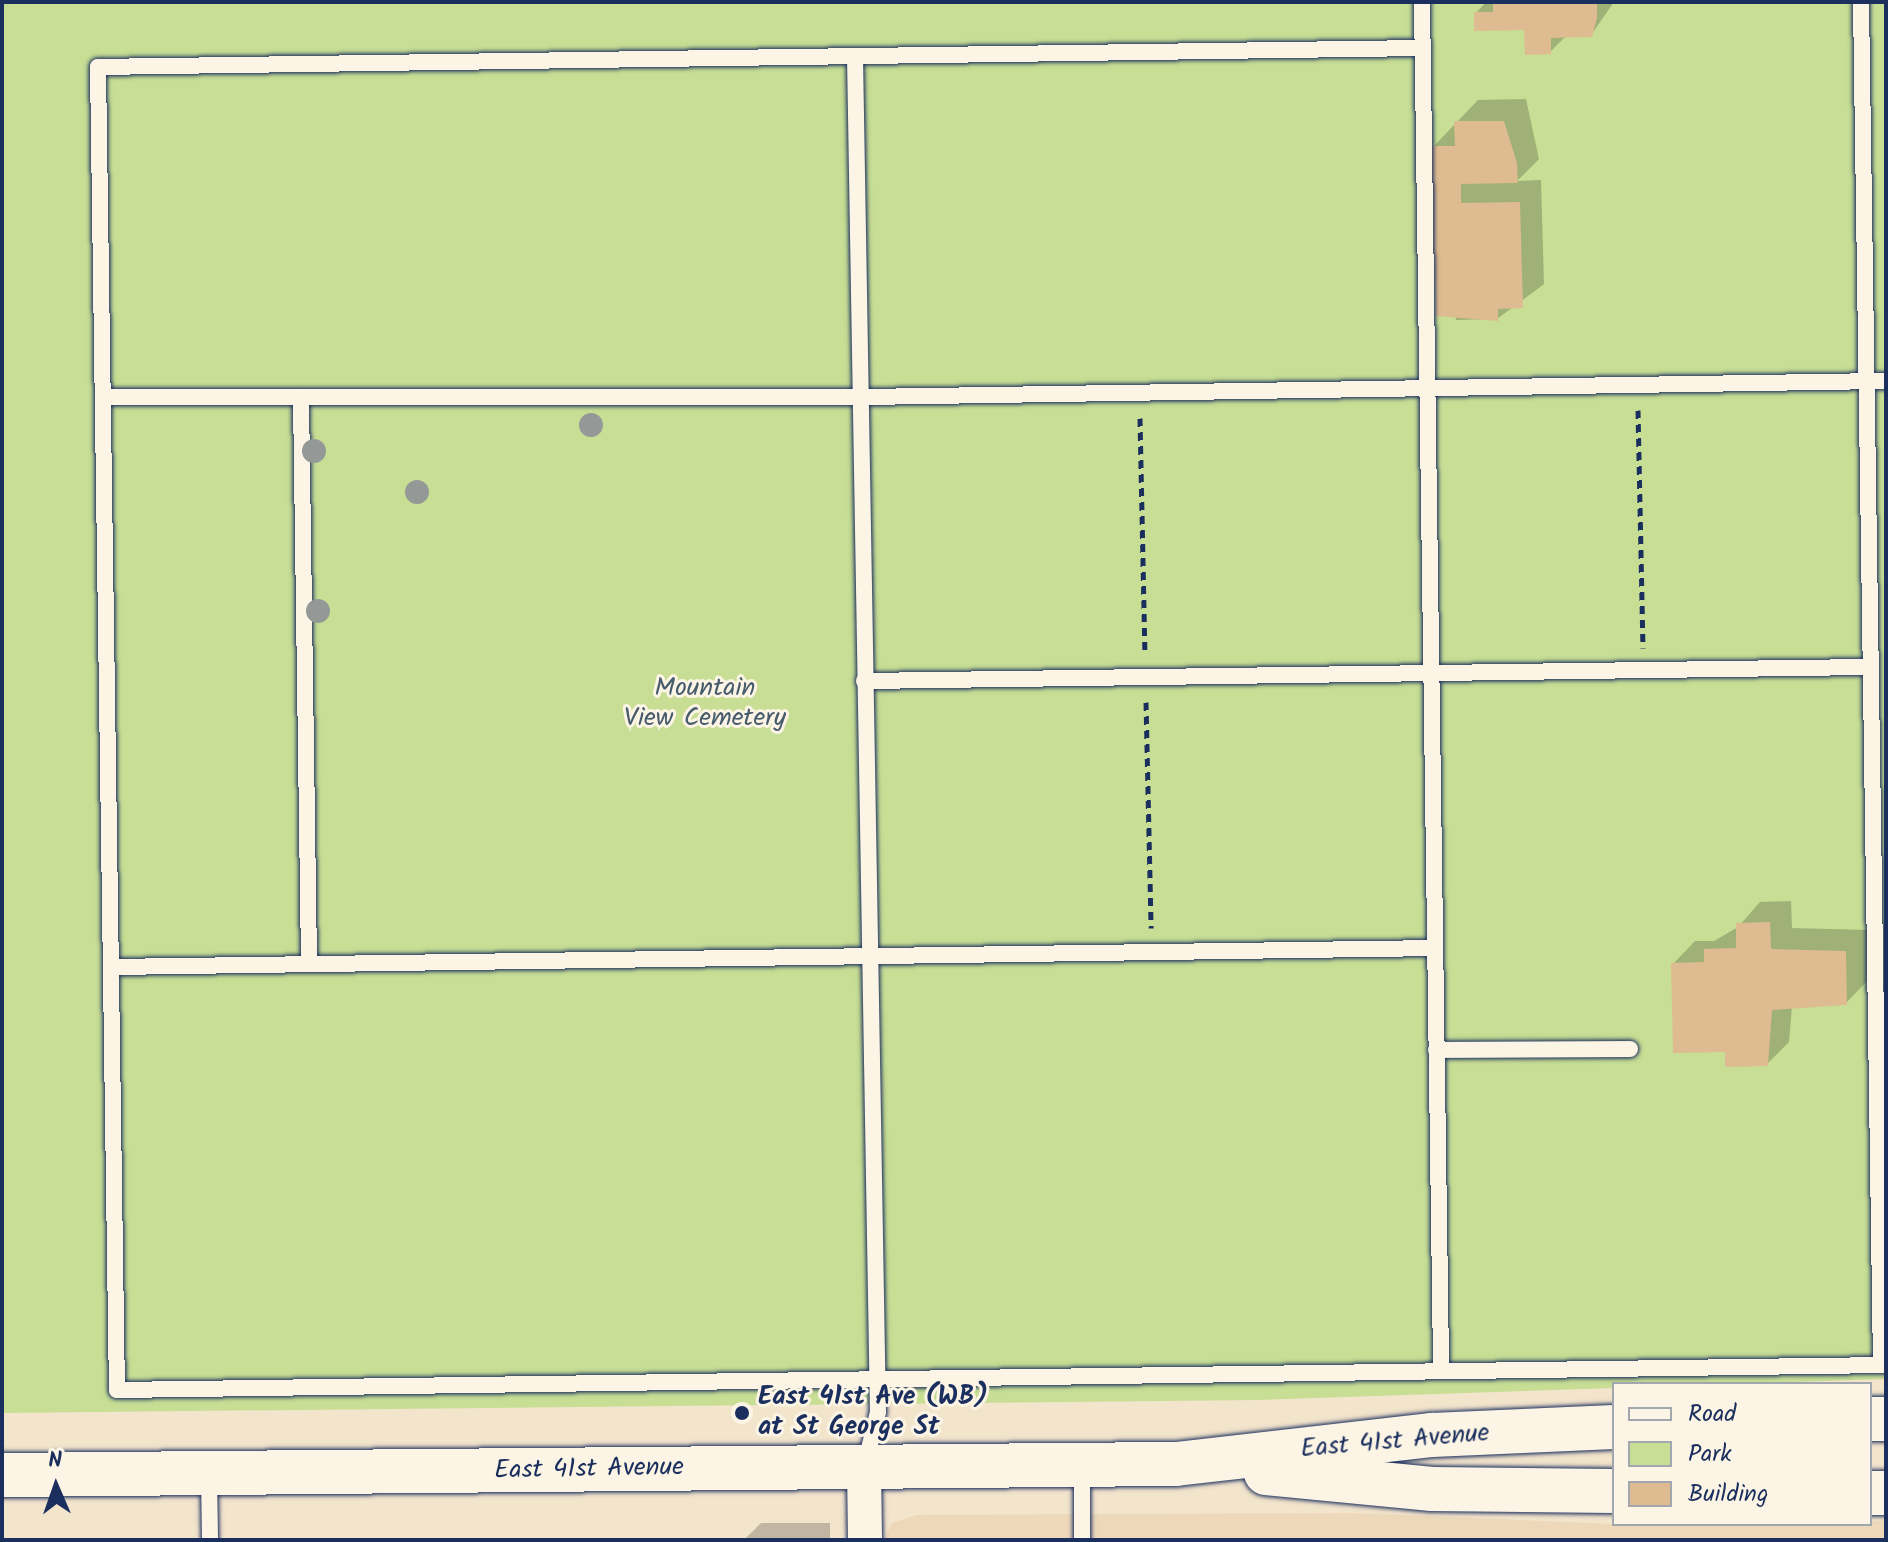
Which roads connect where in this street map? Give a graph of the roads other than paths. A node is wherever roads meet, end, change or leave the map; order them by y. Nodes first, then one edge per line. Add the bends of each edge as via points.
1 (1422, 2) edge
2 (1861, 2) edge
3 (1423, 48) junction
4 (855, 56) junction
5 (1866, 381) junction
6 (1886, 381) edge
7 (1427, 389) junction
8 (103, 397) junction
9 (301, 397) junction
10 (864, 397) junction
11 (1870, 667) junction
12 (1431, 673) junction
13 (864, 681) junction
14 (1435, 948) junction
15 (868, 956) junction
16 (309, 964) junction
17 (111, 967) junction
18 (1630, 1049) dead end
19 (1436, 1050) junction
20 (1883, 1365) edge
21 (1441, 1371) junction
22 (877, 1379) junction
23 (1612, 1427) edge
24 (1176, 1464) junction
25 (1082, 1465) junction
26 (864, 1467) junction
27 (209, 1473) junction
28 (2, 1475) edge
29 (1612, 1491) edge
30 (210, 1540) edge
31 (865, 1540) edge
32 (1082, 1540) edge

1 - 3 lane
2 - 5 lane
3 - 4 lane
3 - 7 lane
4 - 8 lane via 98,67
4 - 10 lane
5 - 6 lane
5 - 7 lane
5 - 11 lane
7 - 10 lane
7 - 12 lane
8 - 9 lane
8 - 17 lane
9 - 10 lane
9 - 16 lane
10 - 13 lane
11 - 12 lane
11 - 20 lane
12 - 13 lane
12 - 14 lane
13 - 15 lane
14 - 15 lane
14 - 19 lane
15 - 16 lane
15 - 22 lane
16 - 17 lane
17 - 22 lane via 117,1390
18 - 19 lane
19 - 21 lane
20 - 21 lane
21 - 22 lane
22 - 26 lane
23 - 24 main road, East 41st Avenue via 1432,1435
24 - 25 main road, East 41st Avenue
24 - 29 main road, East 41st Avenue via 1432,1489
25 - 26 main road, East 41st Avenue
25 - 32 lane
26 - 27 main road, East 41st Avenue
26 - 31 street
27 - 28 main road, East 41st Avenue
27 - 30 lane

